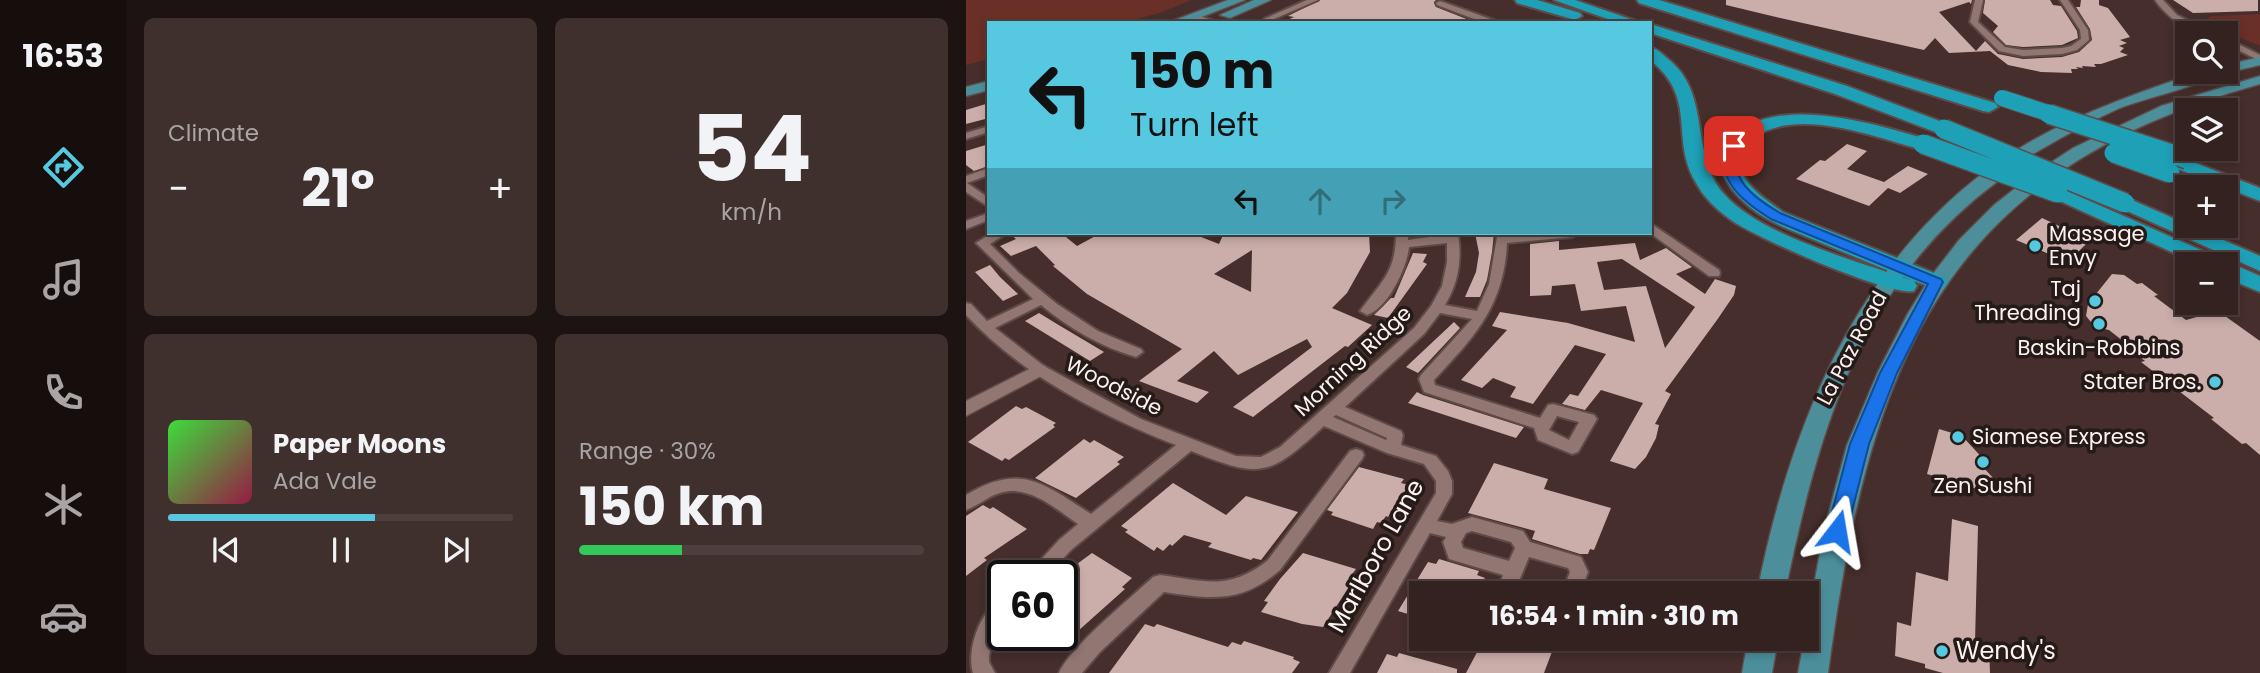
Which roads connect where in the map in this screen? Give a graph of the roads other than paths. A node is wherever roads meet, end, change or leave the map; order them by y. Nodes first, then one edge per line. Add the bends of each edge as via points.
1 (1239, 0) edge
2 (1265, 0) edge
3 (1314, 0) edge
4 (1517, 0) edge
5 (1522, 0) edge
6 (1561, 0) edge
7 (1644, 0) edge
8 (1667, 0) edge
9 (1979, 0) edge
10 (2064, 0) edge
11 (2159, 0) edge
12 (1440, 3) dead end
13 (1204, 21) edge
14 (1272, 21) edge
15 (1488, 21) edge
16 (1572, 21) edge
17 (1590, 21) edge
18 (1629, 21) edge
19 (2186, 21) edge
20 (1652, 28) edge
21 (1652, 41) edge
22 (2238, 48) edge
23 (1652, 54) edge
24 (2260, 60) edge
25 (2238, 66) edge
26 (987, 76) edge
27 (2260, 80) edge
28 (966, 81) edge
29 (2175, 83) edge
30 (987, 86) edge
31 (966, 92) edge
32 (1996, 103) junction
33 (987, 130) edge
34 (966, 135) edge
35 (1933, 138) junction
36 (2179, 165) junction
37 (987, 172) edge
38 (2192, 175) edge
39 (2260, 178) edge
40 (966, 180) edge
41 (966, 186) edge
42 (2260, 195) edge
43 (2238, 200) edge
44 (987, 202) edge
45 (2260, 208) edge
46 (2118, 209) junction
47 (987, 217) edge
48 (966, 225) edge
49 (1652, 229) edge
50 (996, 235) edge
51 (1552, 235) edge
52 (1452, 236) edge
53 (1403, 239) edge
54 (2195, 252) edge
55 (2260, 264) edge
56 (1894, 272) junction
57 (1714, 273) dead end
58 (2238, 275) edge
59 (2260, 285) edge
60 (1932, 288) junction
61 (1041, 300) junction
62 (966, 307) edge
63 (1437, 308) junction
64 (1367, 311) dead end
65 (1481, 316) junction
66 (985, 327) junction
67 (1136, 352) dead end
68 (1039, 370) junction
69 (966, 410) edge
70 (1328, 414) junction
71 (1543, 425) dead end
72 (1189, 444) junction
73 (1356, 456) dead end
74 (1263, 463) joint
75 (966, 503) edge
76 (1091, 523) junction
77 (1426, 525) junction
78 (1457, 533) junction
79 (1524, 548) junction
80 (1052, 560) edge
81 (1513, 570) junction
82 (1509, 581) edge
83 (1576, 581) edge
84 (1774, 581) edge
85 (987, 629) edge
86 (1761, 651) edge
87 (985, 673) edge
88 (1069, 673) edge
89 (1339, 673) edge
90 (1757, 673) edge
91 (1813, 673) edge

1 - 13 main road
2 - 13 main road
3 - 14 street via 1268,19
4 - 16 highway
5 - 17 highway
6 - 18 highway
7 - 32 highway
8 - 32 highway via 1828,43
9 - 10 street via 1974,22 1995,45 2013,52 2045,53 2074,48 2086,36
11 - 19 street via 2167,11
12 - 15 street
20 - 35 highway via 1841,90
21 - 35 highway
22 - 24 street
23 - 56 highway via 1684,85 1699,166 1708,186 1725,205 1768,232
24 - 25 main road
26 - 28 main road
27 - 60 main road, La Paz Road via 2163,109 2120,127 2068,158 1988,221
29 - 56 main road, La Paz Road via 2098,112 2007,163 1966,193
30 - 31 main road
32 - 36 highway, bridge
32 - 36 highway, bridge via 2080,125
33 - 34 street
35 - 46 highway, bridge
35 - 46 highway, bridge via 2058,193
35 - 56 highway via 1851,123 1801,120 1748,133 1730,156 1735,183 1759,206
36 - 38 highway
36 - 39 highway
36 - 42 highway
37 - 40 street
41 - 44 street
43 - 45 highway
46 - 54 highway
46 - 55 highway
47 - 48 street
49 - 57 street
50 - 61 street via 982,243
51 - 65 street via 1501,240 1499,277
52 - 53 street
52 - 63 street, Morning Ridge via 1452,282
53 - 64 street via 1400,266
56 - 60 highway
56 - 84 main road, La Paz Road via 1856,332 1812,428 1794,483
58 - 59 highway
60 - 91 main road, La Paz Road via 1888,373 1860,444 1837,531
61 - 66 street
61 - 67 street
62 - 66 street, Woodside
63 - 65 street
63 - 70 street, Morning Ridge via 1419,331
65 - 71 street via 1426,379 1429,388
66 - 68 street, Woodside
68 - 69 street
68 - 72 street, Woodside via 1135,423
70 - 74 street, Morning Ridge via 1286,451
70 - 77 street, Marlboro Lane via 1393,449 1430,460 1440,471 1444,494
72 - 74 street, Woodside via 1234,462
72 - 76 street
73 - 88 street via 1261,578 1220,591 1160,583
75 - 76 street via 991,488 1025,483
76 - 80 street
77 - 78 street
77 - 89 street, Marlboro Lane
78 - 79 street via 1472,524 1517,536
78 - 81 street via 1452,542 1455,554
79 - 81 street
79 - 83 street via 1575,562 1579,572
81 - 82 street
85 - 87 street via 980,643 979,665
86 - 90 main road

